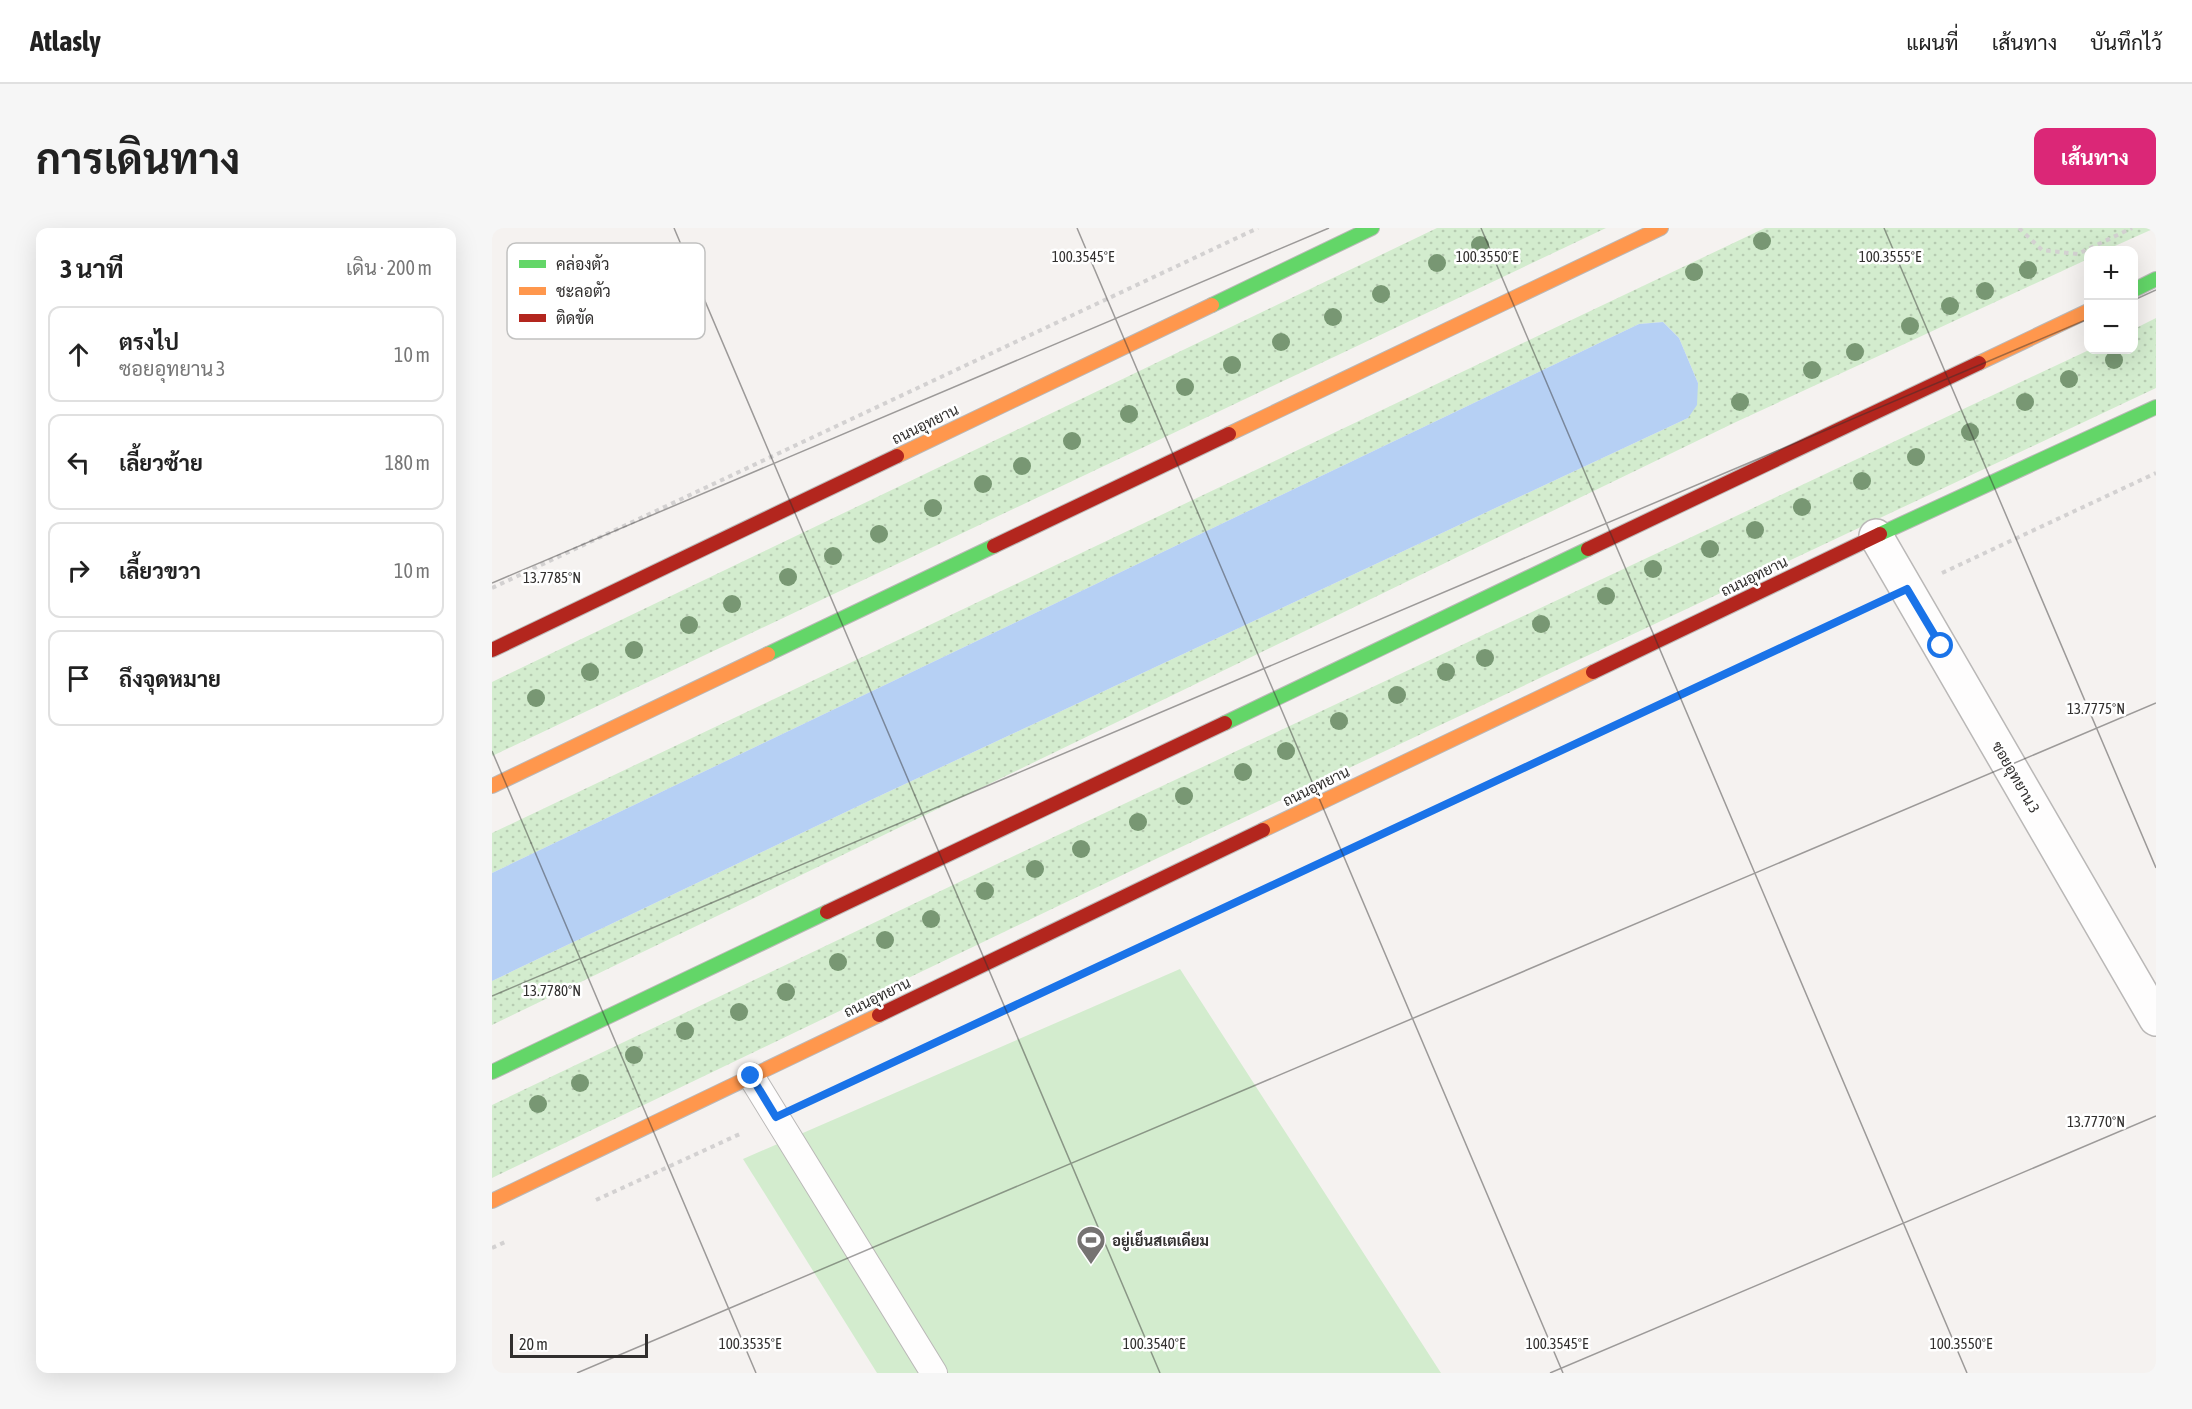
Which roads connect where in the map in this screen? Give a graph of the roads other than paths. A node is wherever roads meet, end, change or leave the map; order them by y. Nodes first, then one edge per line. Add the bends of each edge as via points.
1 (1372, 228) edge
2 (1661, 228) edge
3 (2156, 279) edge
4 (2138, 288) edge
5 (2084, 313) edge
6 (2156, 407) edge
7 (1876, 536) junction
8 (492, 650) edge
9 (492, 786) edge
10 (2156, 1020) edge
11 (492, 1072) edge
12 (751, 1076) junction
13 (492, 1201) edge
14 (934, 1373) edge

1 - 8 main road, ถนนอุทยาน
2 - 9 main road
3 - 4 main road
5 - 11 main road
6 - 7 main road, ถนนอุทยาน
7 - 10 street, ซอยอุทยาน 3
7 - 12 main road, ถนนอุทยาน
12 - 13 main road, ถนนอุทยาน
12 - 14 lane

